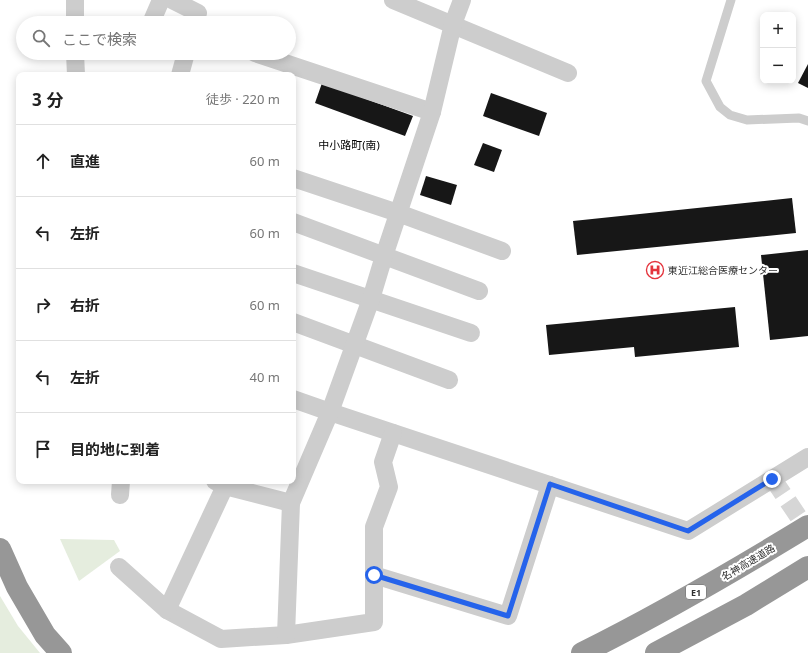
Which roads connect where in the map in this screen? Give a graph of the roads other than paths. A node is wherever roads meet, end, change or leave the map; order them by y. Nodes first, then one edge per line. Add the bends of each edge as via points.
1 (75, 0) edge
2 (161, 0) edge
3 (172, 0) edge
4 (393, 0) edge
5 (462, 0) edge
6 (731, 0) edge
7 (198, 12) edge
8 (75, 16) edge
9 (154, 16) edge
10 (452, 24) junction
11 (75, 60) edge
12 (184, 60) edge
13 (276, 60) edge
14 (76, 72) edge
15 (181, 72) edge
16 (568, 73) dead end
17 (432, 112) junction
18 (808, 121) edge
19 (296, 179) edge
20 (398, 213) junction
21 (296, 223) edge
22 (502, 251) dead end
23 (384, 256) junction
24 (296, 274) edge
25 (479, 291) dead end
26 (371, 300) junction
27 (296, 323) edge
28 (471, 332) dead end
29 (355, 344) junction
30 (449, 380) dead end
31 (296, 400) edge
32 (330, 412) junction
33 (393, 433) junction
34 (808, 457) edge
35 (220, 484) edge
36 (224, 484) edge
37 (550, 484) junction
38 (291, 503) junction
39 (808, 526) edge
40 (0, 549) edge
41 (119, 567) dead end
42 (808, 567) edge
43 (808, 573) edge
44 (374, 575) junction
45 (167, 610) junction
46 (286, 635) junction
47 (61, 653) edge
48 (582, 653) edge
49 (656, 653) edge
50 (678, 653) edge

1 - 8 street
2 - 9 street
3 - 7 street
4 - 10 street
5 - 10 street
6 - 18 lane via 706,81 720,107 730,115 747,120 799,118
10 - 16 street
10 - 17 street
11 - 14 street
12 - 15 street
13 - 17 street
17 - 20 street
19 - 20 street
20 - 22 street
20 - 23 street
21 - 23 street
23 - 25 street
23 - 26 street
24 - 26 street
26 - 28 street
26 - 29 street
27 - 29 street
29 - 30 street
29 - 32 street
31 - 32 street
32 - 33 street
32 - 38 street
33 - 37 street
33 - 44 street via 383,462 389,487 374,527
34 - 37 street via 688,531
35 - 45 street
36 - 38 street
37 - 44 street via 508,616
38 - 46 street
39 - 48 highway, 名神高速道路 / E1 via 729,574
40 - 47 highway via 17,587 45,635
41 - 45 street
42 - 49 highway via 746,605
43 - 50 highway via 751,612
44 - 46 street via 374,622
45 - 46 street via 221,639

